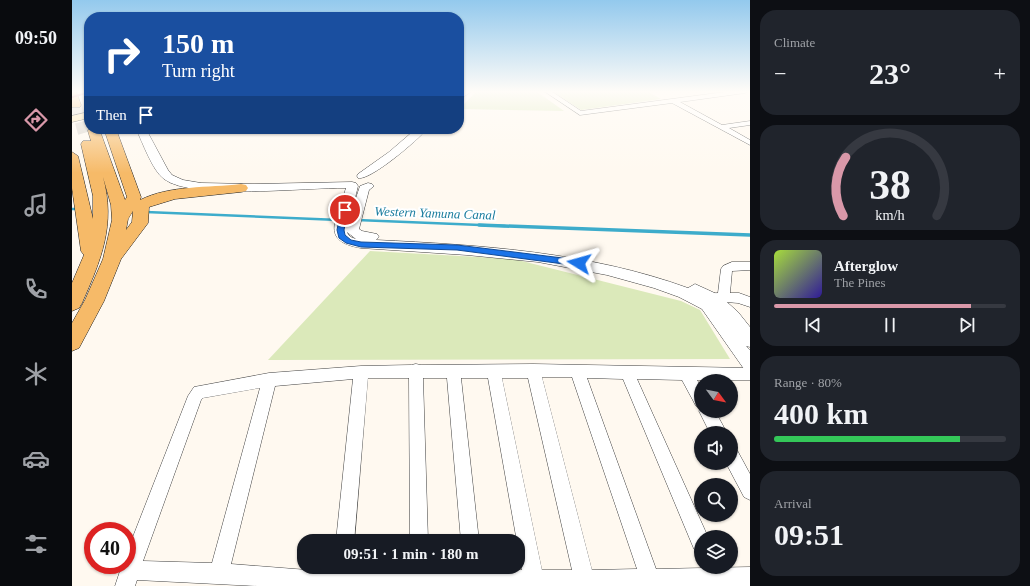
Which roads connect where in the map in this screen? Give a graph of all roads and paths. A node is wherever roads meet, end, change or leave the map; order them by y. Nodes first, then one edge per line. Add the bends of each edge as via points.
1 (706, 118) edge
2 (750, 123) edge
3 (72, 124) edge
4 (84, 127) edge
5 (721, 127) junction
6 (90, 134) tunnel mouth
7 (92, 134) tunnel mouth
8 (112, 134) edge
9 (144, 134) edge
10 (154, 134) edge
11 (416, 134) edge
12 (750, 143) edge
13 (72, 156) edge
14 (360, 182) junction
15 (76, 185) edge
16 (241, 188) junction
17 (127, 208) junction
18 (93, 221) junction
19 (346, 230) junction
20 (112, 258) junction
21 (750, 266) edge
22 (711, 297) junction
23 (750, 302) edge
24 (72, 303) edge
25 (750, 340) edge
26 (72, 342) edge
27 (750, 364) edge
28 (416, 370) junction
29 (453, 370) junction
30 (532, 370) junction
31 (577, 370) junction
32 (494, 371) junction
33 (360, 372) junction
34 (685, 372) junction
35 (627, 373) junction
36 (750, 374) edge
37 (270, 380) junction
38 (694, 388) edge
39 (738, 469) edge
40 (750, 491) edge
41 (696, 530) edge
42 (346, 534) edge
43 (419, 534) edge
44 (469, 534) edge
45 (219, 573) junction
46 (420, 575) edge
47 (716, 577) edge
48 (750, 577) edge
49 (128, 578) edge
50 (474, 578) edge
51 (342, 579) edge
52 (650, 579) junction
53 (534, 580) junction
54 (585, 583) edge

1 - 5 street
2 - 5 street
3 - 4 main road
5 - 12 street
6 - 18 main road via 101,203
7 - 17 main road
8 - 17 main road via 134,197
9 - 16 street via 168,177 181,184
10 - 14 street via 170,165 180,174 192,179 247,183
11 - 14 street via 394,154 386,169
13 - 15 main road
14 - 16 street
14 - 19 street via 345,210
14 - 19 street via 364,188 358,213
15 - 18 main road via 83,205
16 - 17 main road via 154,198
17 - 20 main road
17 - 20 main road via 140,223
18 - 24 main road via 91,261
19 - 22 street via 344,239 361,244 457,248 579,263
20 - 26 main road via 94,301
21 - 22 street via 732,266 727,269
22 - 23 street via 739,298
22 - 25 street via 730,311
22 - 27 street via 707,305
28 - 29 street
28 - 33 street
28 - 43 street
29 - 32 street
29 - 44 street
30 - 31 street
30 - 32 street
30 - 54 street
31 - 35 street
31 - 52 street
32 - 53 street
33 - 37 street
33 - 42 street
34 - 35 street
34 - 36 street
34 - 38 street
35 - 41 street
37 - 45 street
37 - 49 street via 198,392 195,396
39 - 40 street
45 - 49 street
45 - 51 street
46 - 50 street
46 - 51 street
47 - 48 street
47 - 52 street
50 - 53 street
52 - 54 street
53 - 54 street

